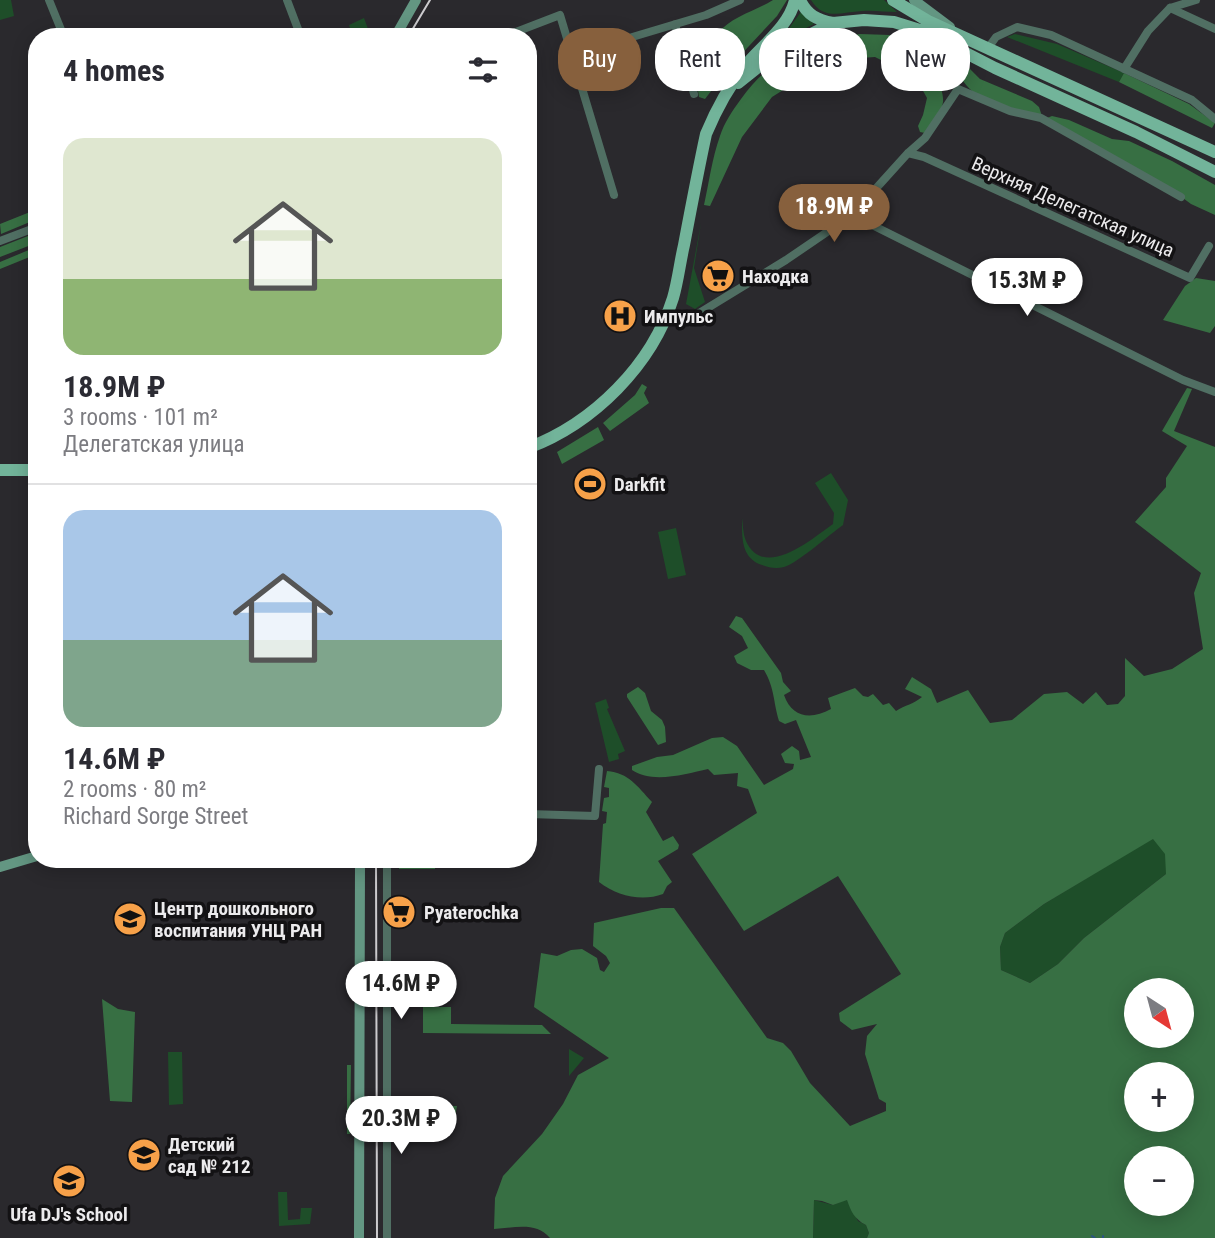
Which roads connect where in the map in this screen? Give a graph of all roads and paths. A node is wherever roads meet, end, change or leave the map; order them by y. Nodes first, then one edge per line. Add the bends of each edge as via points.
1 (49, 0) edge
2 (287, 0) edge
3 (416, 0) edge
4 (740, 0) edge
5 (798, 0) edge
6 (893, 0) edge
7 (914, 0) edge
8 (1196, 0) edge
9 (1170, 8) junction
10 (676, 23) junction
11 (833, 23) junction
12 (60, 28) edge
13 (298, 28) edge
14 (400, 28) edge
15 (526, 28) edge
16 (564, 28) edge
17 (944, 28) edge
18 (952, 28) edge
19 (1215, 29) edge
20 (641, 34) edge
21 (970, 40) edge
22 (988, 48) junction
23 (1124, 69) junction
24 (583, 91) edge
25 (727, 93) junction
26 (694, 94) dead end
27 (1215, 119) edge
28 (1215, 152) edge
29 (908, 153) junction
30 (1215, 172) edge
31 (614, 195) dead end
32 (1181, 197) dead end
33 (852, 215) junction
34 (28, 230) edge
35 (0, 241) edge
36 (1209, 246) dead end
37 (665, 317) junction
38 (1215, 392) edge
39 (537, 444) edge
40 (0, 470) edge
41 (28, 470) edge
42 (599, 769) dead end
43 (537, 814) edge
44 (28, 859) edge
45 (0, 867) edge
46 (360, 868) edge
47 (387, 868) edge
48 (359, 1238) edge
49 (387, 1238) edge

1 - 12 street
2 - 13 street
3 - 14 main road
4 - 10 street
5 - 11 main road via 812,16
5 - 25 main road
6 - 17 main road
7 - 18 main road
8 - 9 street
9 - 19 street
9 - 23 street
10 - 20 street
10 - 26 street
11 - 25 main road via 781,49
11 - 30 main road via 894,22 923,31
15 - 16 street via 560,15
21 - 22 main road
22 - 23 street via 996,37 1017,27 1051,35
22 - 28 main road
23 - 27 street via 1192,100
24 - 31 street
25 - 37 main road via 706,134 674,296
29 - 32 street via 925,138 958,89 1010,111 1041,118
29 - 33 street
29 - 36 street, Верхняя Делегатская улица via 1190,278
33 - 37 street via 682,323
33 - 38 street via 1176,377
34 - 35 street
37 - 39 main road via 648,351 614,393 591,413
40 - 41 main road
42 - 43 street via 595,816
44 - 45 main road
46 - 48 main road
47 - 49 street

